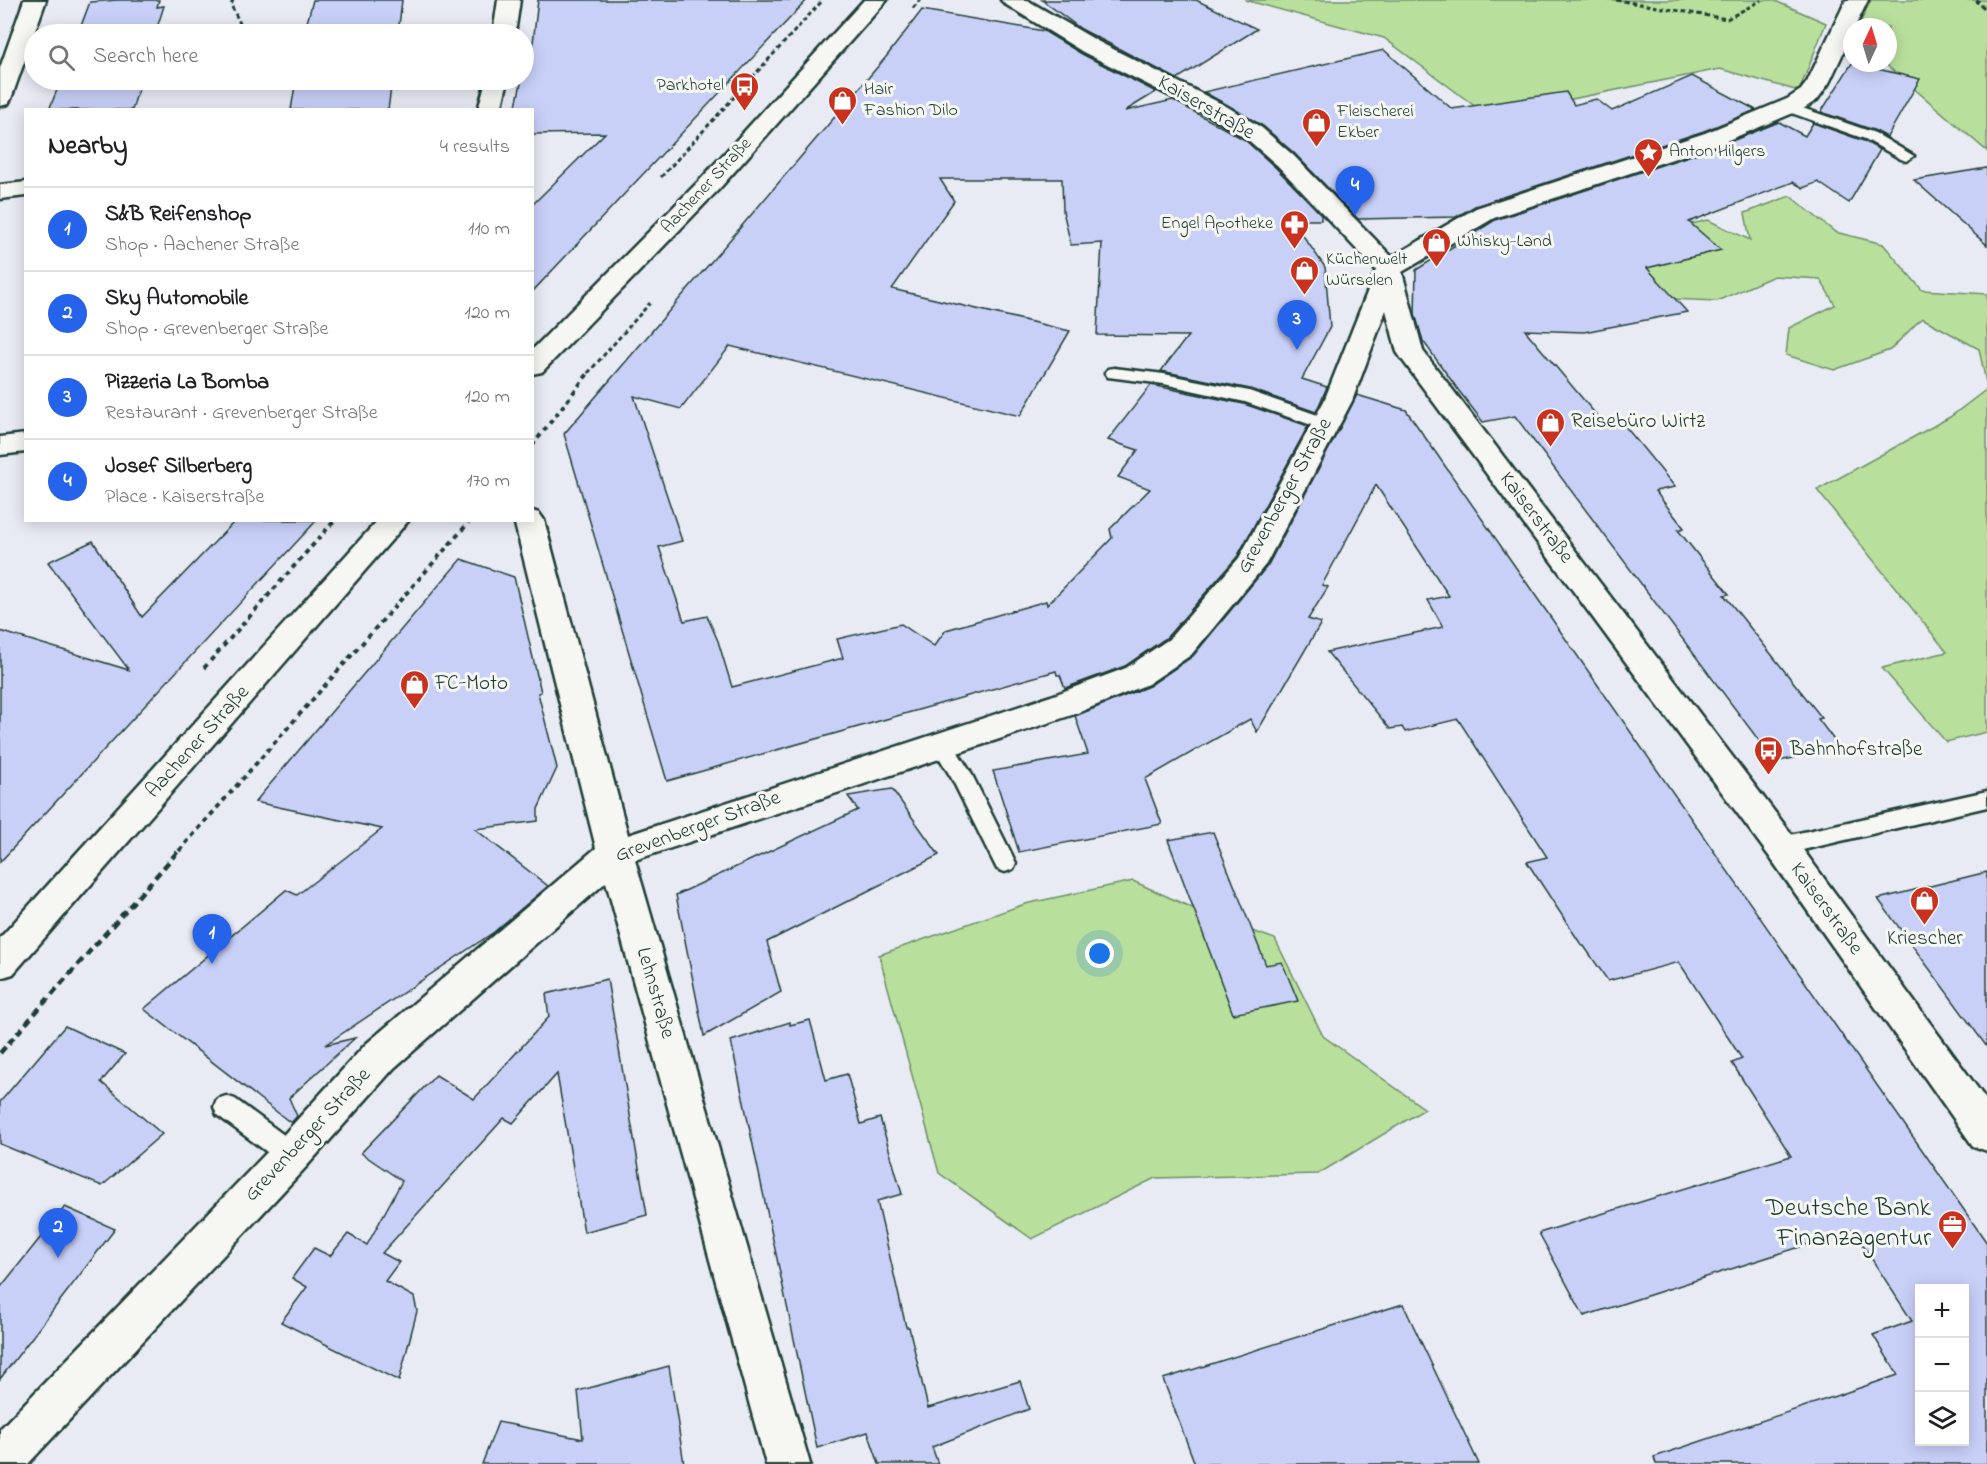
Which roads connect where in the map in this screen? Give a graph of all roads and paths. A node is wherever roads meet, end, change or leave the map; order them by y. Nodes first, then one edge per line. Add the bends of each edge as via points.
1 (35, 0) edge
2 (233, 0) edge
3 (509, 0) edge
4 (823, 0) edge
5 (876, 0) edge
6 (1012, 0) edge
7 (1616, 0) edge
8 (1762, 0) edge
9 (1857, 0) edge
10 (1979, 0) edge
11 (1987, 10) edge
12 (27, 24) edge
13 (240, 24) edge
14 (505, 24) edge
15 (24, 31) edge
16 (494, 90) edge
17 (0, 99) edge
18 (1788, 107) junction
19 (490, 108) edge
20 (1906, 156) dead end
21 (654, 185) dead end
22 (24, 189) edge
23 (0, 192) edge
24 (1389, 269) junction
25 (534, 364) edge
26 (1114, 372) dead end
27 (1326, 423) junction
28 (24, 444) edge
29 (0, 446) edge
30 (393, 522) edge
31 (469, 522) edge
32 (530, 522) edge
33 (942, 744) junction
34 (1987, 799) edge
35 (1781, 846) junction
36 (615, 853) junction
37 (1005, 863) dead end
38 (0, 963) edge
39 (0, 1053) edge
40 (226, 1107) dead end
41 (1987, 1133) edge
42 (291, 1155) junction
43 (0, 1461) edge
44 (788, 1464) edge

1 - 12 street
2 - 13 path via 231,5
3 - 14 street
4 - 21 path
5 - 25 street, Aachener Straße via 710,184
6 - 24 street, Kaiserstraße via 1091,47 1254,133
7 - 8 path via 1726,19
9 - 18 street via 1818,83
10 - 11 path via 1977,3
15 - 17 street
16 - 19 street
18 - 20 lane via 1870,136
18 - 24 street via 1713,138 1485,213
22 - 23 street
24 - 27 street, Grevenberger Straße
24 - 35 street, Kaiserstraße via 1410,352
26 - 27 lane via 1249,397
27 - 33 street, Grevenberger Straße via 1251,564 1180,647 1137,676 1063,705
28 - 29 street
30 - 38 street, Aachener Straße
31 - 39 path
32 - 36 street, Lehnstraße
33 - 36 street, Grevenberger Straße
33 - 37 lane
34 - 35 lane
35 - 41 street, Kaiserstraße
36 - 42 street, Grevenberger Straße via 380,1056
36 - 44 street, Lehnstraße
40 - 42 lane
42 - 43 street, Grevenberger Straße

